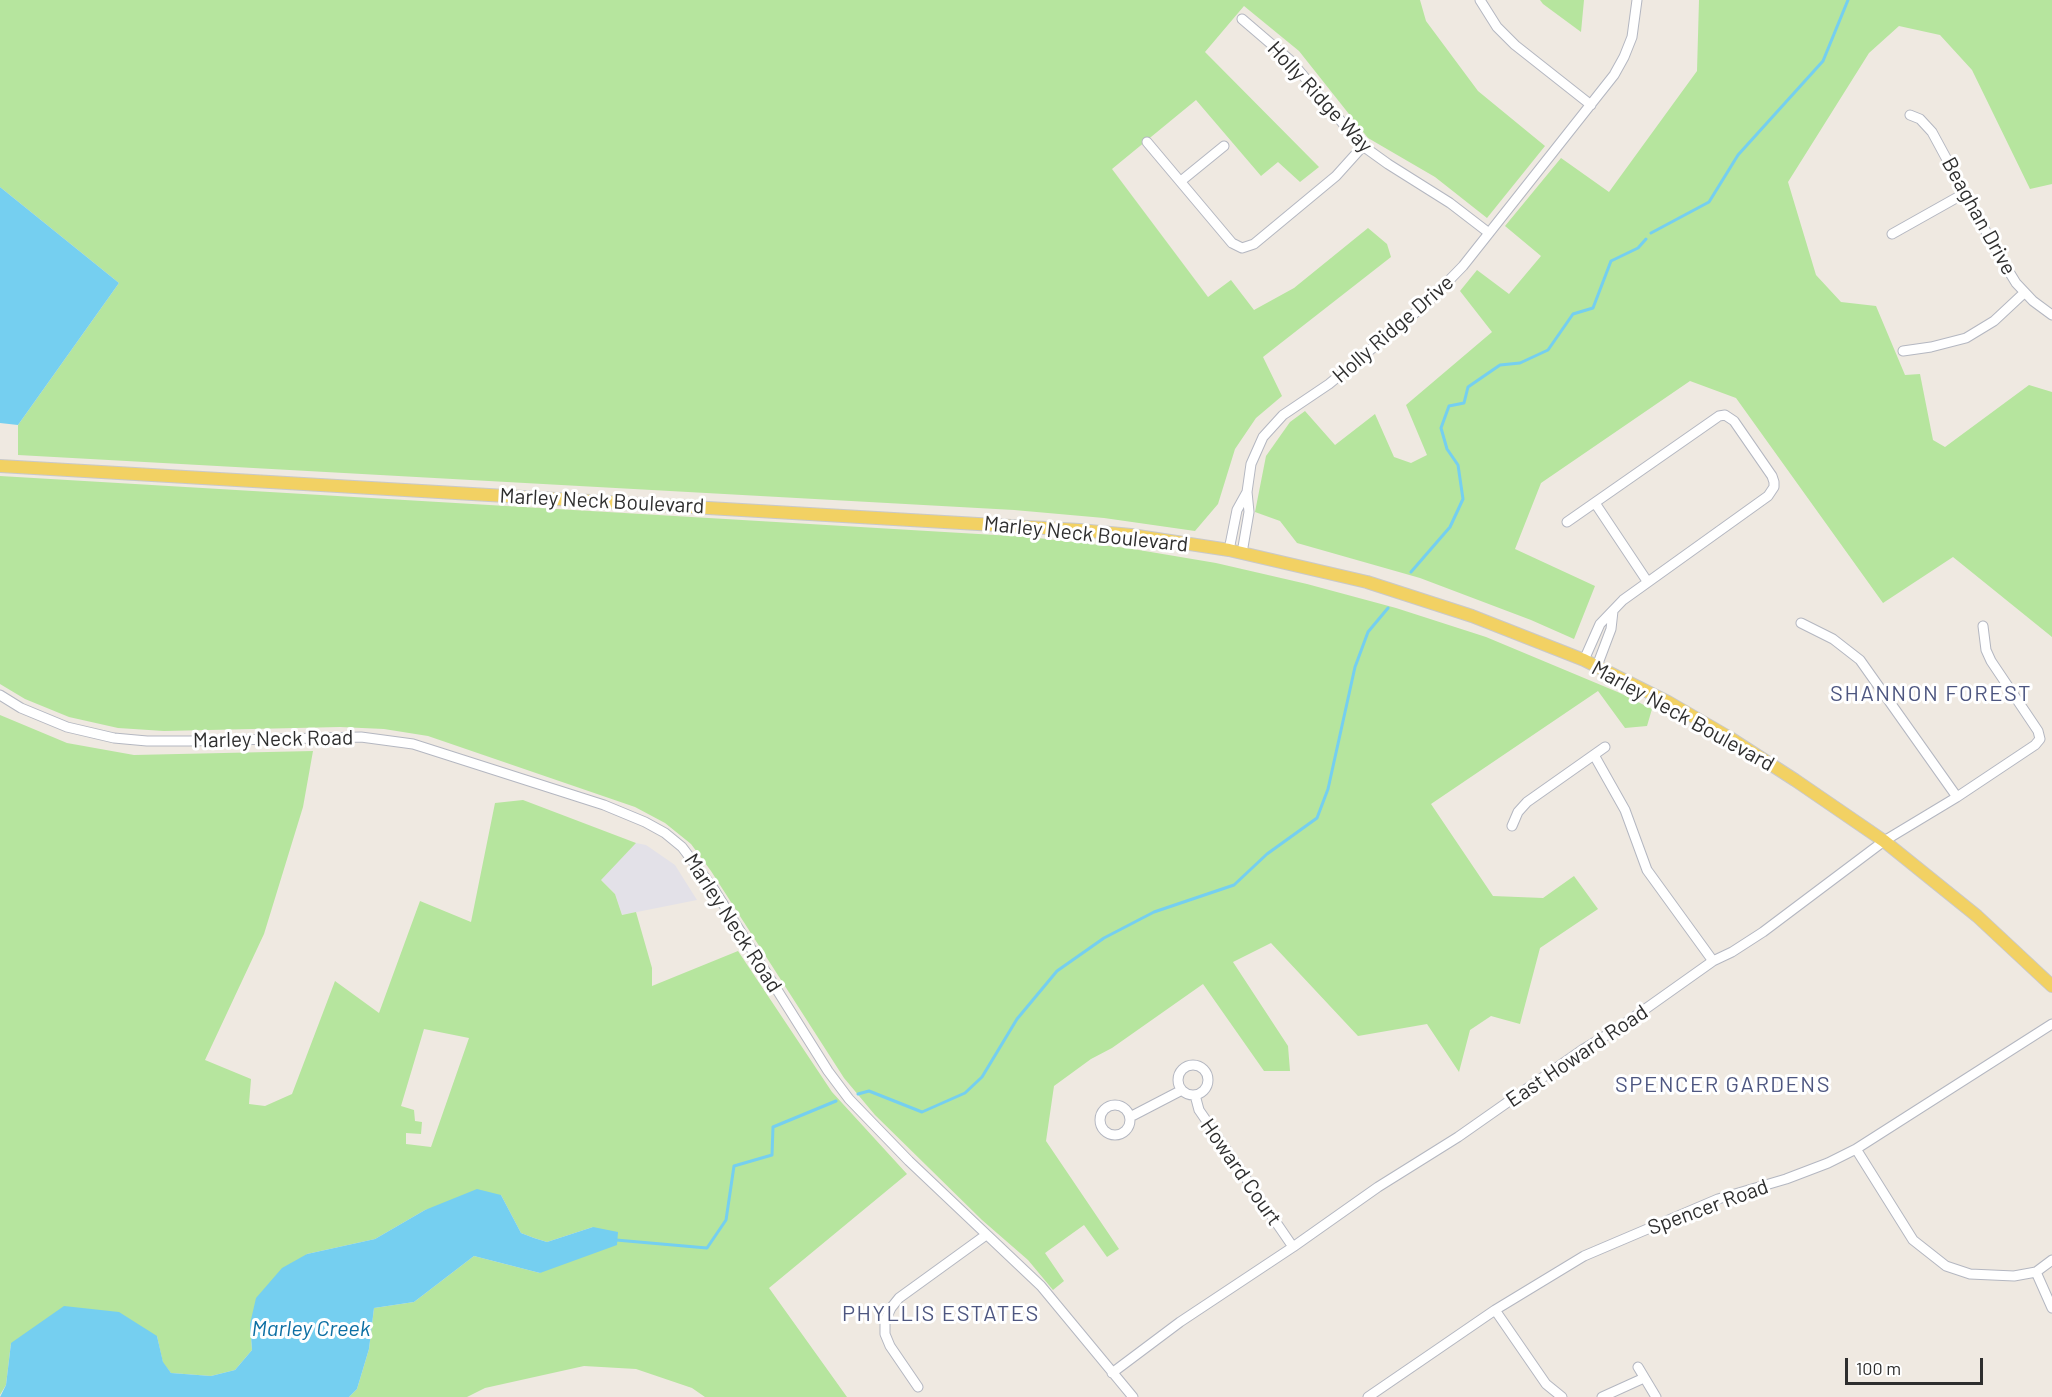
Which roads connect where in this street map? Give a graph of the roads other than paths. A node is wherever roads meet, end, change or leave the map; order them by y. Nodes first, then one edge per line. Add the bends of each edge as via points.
1 (1480, 0) edge
2 (1637, 0) edge
3 (1242, 19) dead end
4 (1591, 105) junction
5 (1910, 116) dead end
6 (1147, 142) dead end
7 (1224, 146) dead end
8 (1364, 146) junction
9 (1180, 181) junction
10 (1965, 193) junction
11 (1489, 233) junction
12 (1892, 234) dead end
13 (2024, 293) junction
14 (2052, 315) edge
15 (1903, 351) dead end
16 (0, 466) edge
17 (1246, 492) junction
18 (1595, 503) junction
19 (1567, 522) dead end
20 (1229, 550) junction
21 (1242, 553) junction
22 (1647, 580) junction
23 (1613, 611) junction
24 (1801, 623) dead end
25 (1983, 626) dead end
26 (1584, 660) junction
27 (1597, 666) junction
28 (0, 695) edge
29 (1605, 747) dead end
30 (1594, 755) junction
31 (1957, 797) junction
32 (1512, 826) dead end
33 (1884, 841) junction
34 (1713, 961) junction
35 (2052, 986) edge
36 (2052, 1023) edge
37 (1182, 1090) junction
38 (1195, 1095) junction
39 (1130, 1117) dead end
40 (1856, 1149) junction
41 (986, 1235) junction
42 (1293, 1247) junction
43 (2052, 1260) edge
44 (2036, 1272) junction
45 (2052, 1308) edge
46 (1495, 1310) junction
47 (1638, 1367) dead end
48 (1112, 1373) junction
49 (1644, 1378) junction
50 (918, 1387) dead end
51 (1133, 1397) edge
52 (1368, 1397) edge
53 (1562, 1397) edge
54 (1602, 1397) edge
55 (1656, 1397) edge

1 - 4 street via 1509,39
2 - 4 street, Holly Ridge Drive via 1632,37 1624,57
3 - 8 street, Holly Ridge Way via 1291,61
4 - 11 street, Holly Ridge Drive
5 - 10 street, Beaghan Drive via 1920,119 1932,132
6 - 9 street
7 - 9 street
8 - 9 street via 1336,176 1248,247 1232,243
8 - 11 street, Holly Ridge Way
10 - 12 street
10 - 13 street, Beaghan Drive via 1996,252
11 - 17 street, Holly Ridge Drive via 1427,303 1329,384 1272,425 1256,450
13 - 14 street, Beaghan Drive
13 - 15 street via 1994,321 1966,338
16 - 20 main road, Marley Neck Boulevard via 1030,526 1131,535
17 - 20 street, Holly Ridge Drive via 1237,510
17 - 21 street, Holly Ridge Drive via 1249,512
18 - 19 street
18 - 22 street
18 - 22 street via 1725,415 1734,421 1772,476 1774,487 1768,496
20 - 21 main road, Marley Neck Boulevard
21 - 26 main road, Marley Neck Boulevard via 1377,585 1472,616
22 - 23 street
23 - 26 street via 1600,624
23 - 27 street via 1611,629
24 - 31 street via 1833,639 1860,660
25 - 31 street, East Howard Road via 1991,661 2040,739
26 - 27 main road, Marley Neck Boulevard
27 - 33 main road, Marley Neck Boulevard via 1730,738
28 - 41 street, Marley Neck Road via 67,727 114,738 189,741 361,737 413,744 604,805 645,822 682,847 714,888 849,1099
29 - 30 street
30 - 32 street via 1527,802
30 - 34 street via 1625,810 1647,870
31 - 33 street, East Howard Road
33 - 34 street, East Howard Road via 1762,932
33 - 35 main road, Marley Neck Boulevard via 1977,916
34 - 42 street, East Howard Road
36 - 40 street, Spencer Road
37 - 38 street, Howard Court
37 - 38 street, Howard Court via 1178,1076 1182,1069 1195,1064 1207,1072 1209,1079 1207,1087
37 - 39 street
38 - 42 street, Howard Court via 1199,1110
40 - 44 street via 1913,1240 1946,1266 1970,1274 2014,1276
40 - 46 street, Spencer Road via 1786,1179 1718,1199 1584,1256
41 - 48 street, Marley Neck Road via 1041,1286
41 - 50 street via 899,1298 885,1321 890,1346
42 - 48 street, East Howard Road via 1180,1322
43 - 44 street
44 - 45 street
46 - 52 street, Spencer Road
46 - 53 street via 1546,1384
47 - 49 street
48 - 51 street, Marley Neck Road
49 - 54 street
49 - 55 street

